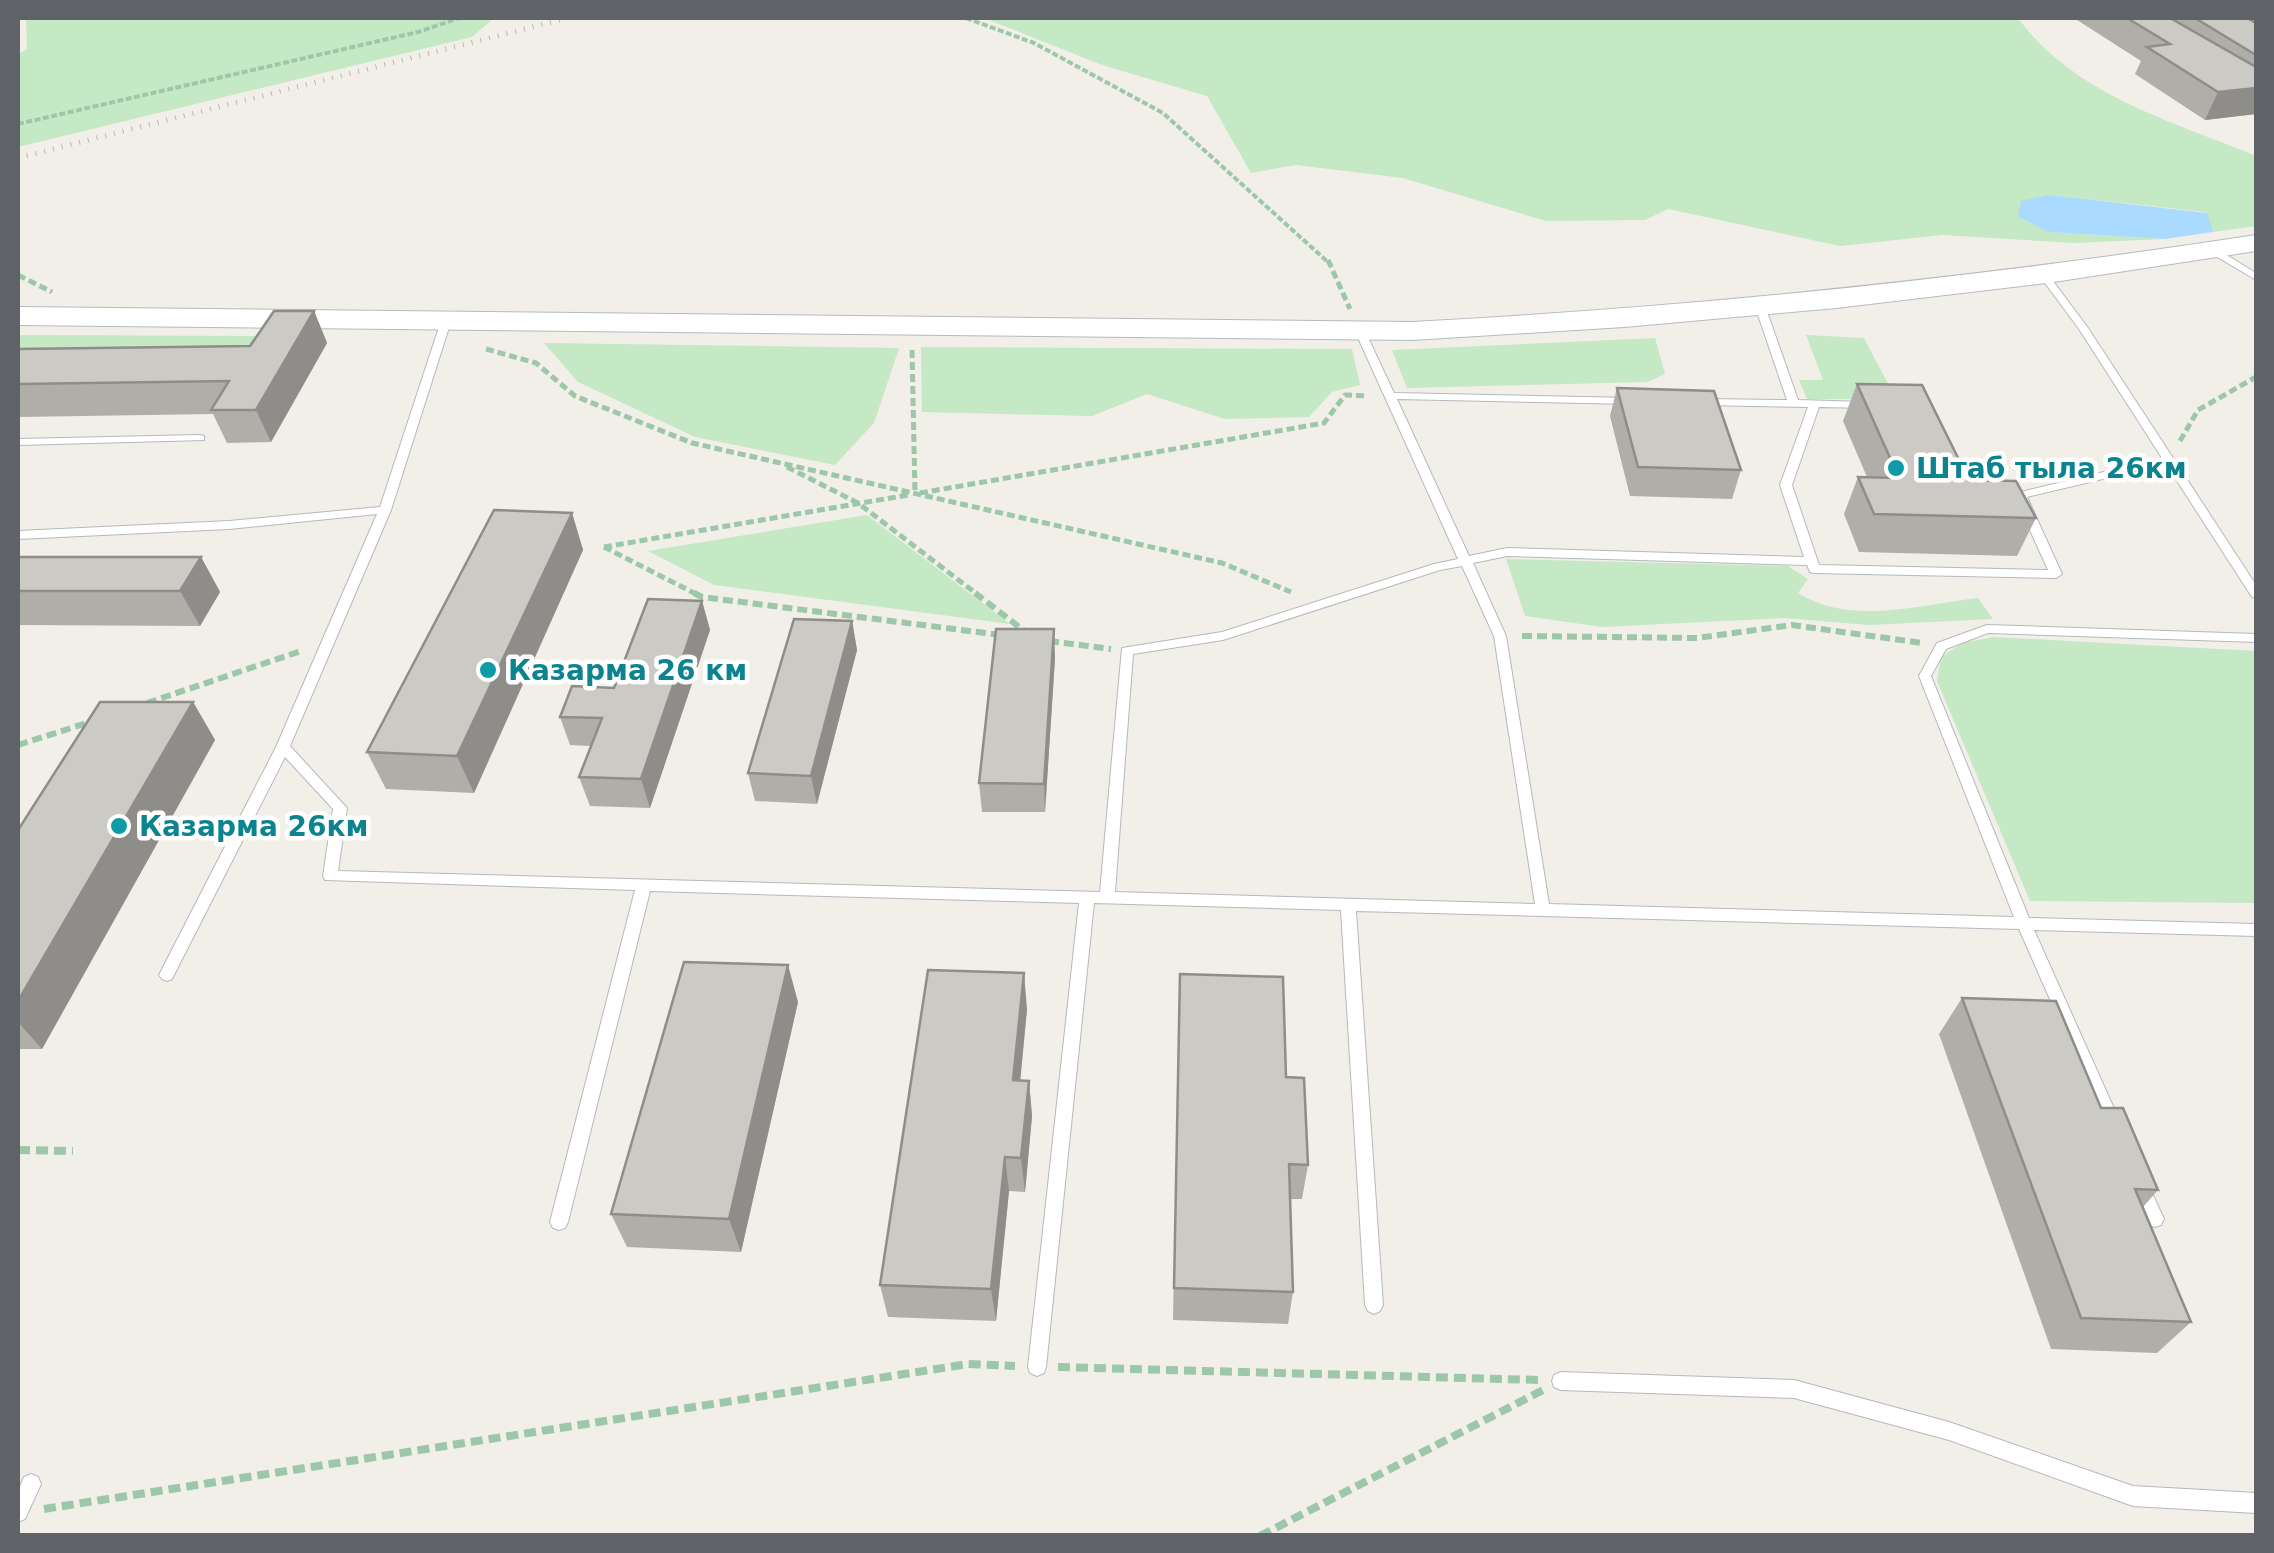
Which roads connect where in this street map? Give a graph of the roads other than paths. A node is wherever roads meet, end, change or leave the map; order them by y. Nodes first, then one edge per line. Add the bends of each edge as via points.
1 (2256, 243) edge
2 (2212, 250) junction
3 (2044, 275) junction
4 (2256, 277) edge
5 (1760, 306) junction
6 (18, 316) edge
7 (444, 328) junction
8 (1360, 331) junction
9 (1392, 396) junction
10 (1641, 401) edge
11 (1680, 402) edge
12 (1794, 404) junction
13 (1816, 404) junction
14 (1886, 406) edge
15 (200, 438) dead end
16 (18, 442) edge
17 (2169, 460) junction
18 (2002, 494) edge
19 (2020, 495) junction
20 (384, 510) junction
21 (18, 535) edge
22 (1464, 561) junction
23 (1812, 561) junction
24 (2256, 594) edge
25 (2256, 638) edge
26 (282, 747) junction
27 (644, 885) junction
28 (1086, 898) junction
29 (1106, 898) junction
30 (1348, 905) junction
31 (1543, 910) junction
32 (2024, 924) junction
33 (2256, 930) edge
34 (167, 975) dead end
35 (2117, 1132) edge
36 (2132, 1167) edge
37 (2155, 1219) edge
38 (559, 1222) dead end
39 (1374, 1305) dead end
40 (1038, 1366) road end
41 (1562, 1381) road end
42 (31, 1484) dead end
43 (2256, 1503) edge
44 (27, 1511) edge

1 - 2 street
2 - 3 street
2 - 4 lane
3 - 5 street
3 - 17 lane
5 - 8 street via 1553,324
5 - 12 lane
6 - 7 street
7 - 8 street
7 - 20 lane
8 - 9 lane
9 - 10 lane
9 - 22 lane
11 - 12 lane
12 - 13 lane
13 - 14 lane
13 - 23 lane via 1786,486
15 - 16 lane
17 - 19 lane
17 - 24 lane
18 - 19 lane
19 - 23 lane via 2056,574 1814,568
20 - 21 lane
20 - 26 lane
22 - 23 lane via 1506,552
22 - 29 lane via 1223,636 1127,651
22 - 31 lane via 1500,636
25 - 32 lane via 1988,629 1941,646 1925,676
26 - 27 lane via 340,808 330,876
26 - 34 lane
27 - 28 lane
27 - 38 lane
28 - 29 lane
28 - 40 lane
29 - 30 lane
30 - 31 lane
30 - 39 lane
31 - 32 lane
32 - 33 lane
32 - 35 lane
36 - 37 lane
41 - 43 lane via 1794,1388 1949,1432 2133,1496
42 - 44 lane

